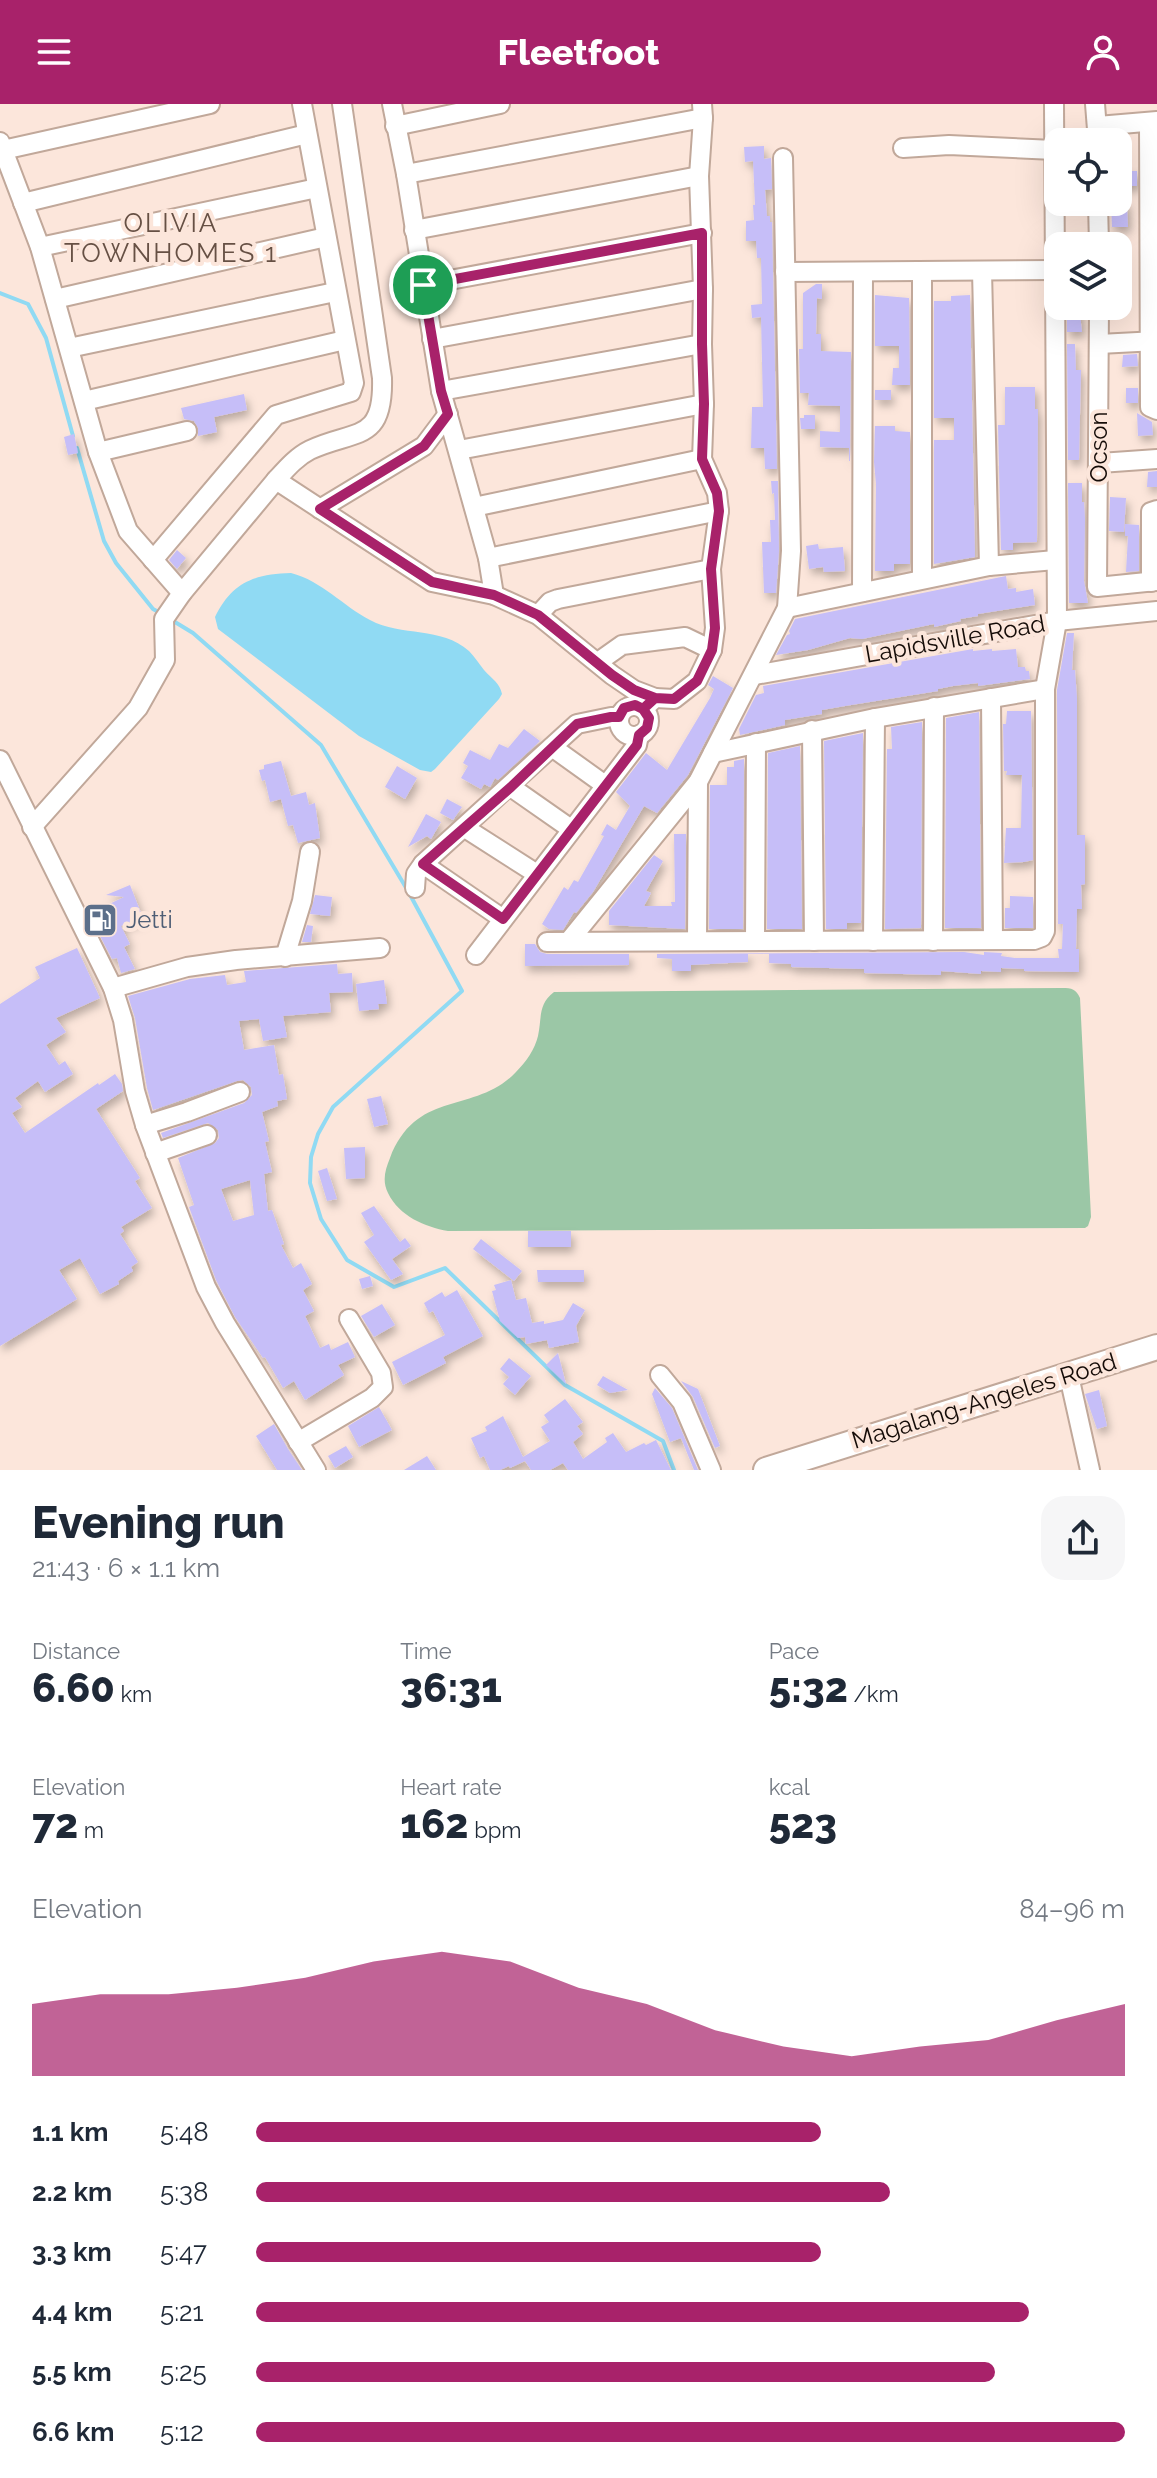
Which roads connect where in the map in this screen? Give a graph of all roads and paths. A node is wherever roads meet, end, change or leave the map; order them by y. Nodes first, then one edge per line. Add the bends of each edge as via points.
1 (210, 104) edge
2 (302, 104) edge
3 (342, 104) edge
4 (392, 104) edge
5 (500, 104) edge
6 (1054, 104) edge
7 (1095, 104) edge
8 (702, 111) edge
9 (1153, 122) edge
10 (395, 126) junction
11 (1054, 128) edge
12 (1097, 128) edge
13 (1126, 128) edge
14 (307, 134) junction
15 (2, 146) edge
16 (903, 148) dead end
17 (1044, 150) edge
18 (783, 158) dead end
19 (1153, 164) edge
20 (406, 174) junction
21 (699, 176) junction
22 (317, 188) junction
23 (23, 203) junction
24 (1153, 219) edge
25 (414, 230) junction
26 (702, 233) junction
27 (326, 237) junction
28 (40, 247) junction
29 (1044, 270) edge
30 (982, 271) junction
31 (785, 272) junction
32 (863, 272) junction
33 (922, 272) junction
34 (423, 285) junction
35 (703, 289) junction
36 (335, 292) junction
37 (55, 299) junction
38 (1054, 320) edge
39 (1099, 320) edge
40 (432, 339) junction
41 (345, 340) junction
42 (1153, 341) edge
43 (702, 344) junction
44 (1099, 344) junction
45 (69, 348) junction
46 (1154, 390) edge
47 (441, 391) junction
48 (84, 401) junction
49 (704, 404) junction
50 (1157, 410) edge
51 (448, 414) junction
52 (187, 431) dead end
53 (459, 450) junction
54 (98, 452) junction
55 (702, 459) junction
56 (1157, 459) edge
57 (1100, 463) junction
58 (276, 480) junction
59 (474, 507) junction
60 (320, 509) junction
61 (1157, 510) edge
62 (719, 511) junction
63 (1154, 531) edge
64 (488, 558) junction
65 (153, 560) junction
66 (1055, 560) junction
67 (989, 566) junction
68 (711, 569) junction
69 (922, 579) junction
70 (1154, 581) edge
71 (862, 592) junction
72 (494, 595) junction
73 (180, 596) junction
74 (787, 608) junction
75 (1157, 611) edge
76 (538, 615) junction
77 (1057, 621) junction
78 (712, 650) junction
79 (598, 662) junction
80 (755, 675) junction
81 (1045, 689) junction
82 (991, 698) junction
83 (649, 704) junction
84 (934, 707) junction
85 (619, 717) junction
86 (875, 718) junction
87 (812, 730) junction
88 (639, 735) junction
89 (756, 743) junction
90 (552, 747) junction
91 (713, 753) junction
92 (0, 760) edge
93 (698, 782) junction
94 (605, 785) junction
95 (511, 787) junction
96 (32, 827) junction
97 (465, 828) junction
98 (571, 829) junction
99 (310, 852) dead end
100 (423, 864) junction
101 (537, 874) junction
102 (415, 888) dead end
103 (503, 919) junction
104 (993, 940) junction
105 (569, 941) junction
106 (697, 941) junction
107 (755, 941) junction
108 (814, 941) junction
109 (873, 941) junction
110 (933, 941) junction
111 (547, 942) dead end
112 (380, 948) dead end
113 (476, 955) dead end
114 (285, 957) junction
115 (113, 988) junction
116 (240, 1092) dead end
117 (145, 1125) junction
118 (207, 1135) dead end
119 (155, 1153) junction
120 (349, 1319) dead end
121 (1157, 1347) edge
122 (660, 1375) dead end
123 (1069, 1376) junction
124 (298, 1442) junction
125 (316, 1470) edge
126 (711, 1470) edge
127 (766, 1470) edge
128 (1090, 1470) edge

1 - 15 street
2 - 14 street
3 - 58 street via 383,402 366,430 310,450
4 - 10 street
5 - 10 street
6 - 11 street
7 - 12 street
8 - 20 street
8 - 21 street
9 - 13 street
9 - 19 street
10 - 20 street
14 - 22 street
14 - 23 street
15 - 23 street
16 - 17 street
18 - 31 street
19 - 24 street
20 - 25 street
21 - 25 street
21 - 26 street
22 - 27 street
22 - 28 street
23 - 28 street
24 - 42 street
25 - 34 street
26 - 34 street
26 - 35 street
27 - 36 street
27 - 37 street
28 - 37 street
29 - 30 street
30 - 33 street
30 - 67 street
31 - 32 street
31 - 74 street via 791,551
32 - 33 street
32 - 71 street
33 - 69 street
34 - 40 street
35 - 40 street
35 - 43 street
36 - 41 street
36 - 45 street
37 - 45 street
38 - 66 street
39 - 44 street, Ocson
40 - 47 street
41 - 48 street
41 - 65 street via 354,383 351,392 276,415
42 - 44 street
42 - 46 street
43 - 47 street
43 - 49 street
44 - 57 street, Ocson
45 - 48 street
46 - 50 street via 1150,407
47 - 51 street
48 - 54 street
49 - 53 street
49 - 55 street
51 - 53 street
51 - 60 street via 424,446
52 - 54 street
53 - 59 street
54 - 65 street via 128,531
55 - 59 street
55 - 62 street
56 - 57 street
57 - 70 street, Ocson via 1097,587
58 - 60 street
58 - 73 street
59 - 64 street
60 - 72 street via 432,582
61 - 63 street via 1151,512
62 - 64 street
62 - 68 street
63 - 70 street
64 - 72 street
65 - 73 street
66 - 67 street
66 - 77 street
67 - 69 street
68 - 76 street via 558,599
68 - 78 street
69 - 71 street
71 - 74 street
72 - 76 street
73 - 96 street via 164,619 165,660 138,708
74 - 80 street
75 - 77 street, Lapidsville Road
76 - 79 street
77 - 80 street, Lapidsville Road
77 - 81 street
78 - 79 street via 685,637 622,645
78 - 83 street via 697,681 674,699
79 - 83 street
80 - 91 street
81 - 82 street
81 - 104 street via 1045,931 1034,940
82 - 84 street
82 - 104 street
83 - 85 street via 624,708
83 - 88 street via 647,728
84 - 86 street
84 - 110 street
85 - 88 street via 620,728
85 - 90 street via 577,724
86 - 87 street
86 - 109 street
87 - 89 street
87 - 108 street
88 - 94 street
89 - 91 street
89 - 107 street
90 - 94 street
90 - 95 street
91 - 93 street
92 - 96 street
93 - 105 street
93 - 106 street
94 - 98 street
95 - 97 street
95 - 98 street
96 - 115 street
97 - 100 street
97 - 101 street
98 - 101 street
99 - 114 street
100 - 102 street
100 - 103 street
101 - 103 street
103 - 113 street
104 - 110 street
105 - 106 street
105 - 111 street
106 - 107 street
107 - 108 street
108 - 109 street
109 - 110 street
112 - 114 street
114 - 115 street via 187,967
115 - 117 street
116 - 117 street
117 - 119 street
118 - 119 street
119 - 124 street via 214,1304
120 - 124 street via 381,1373 383,1387
121 - 123 main road, Magalang-Angeles Road
122 - 126 street via 682,1402
123 - 127 main road, Magalang-Angeles Road
123 - 128 street
124 - 125 street

